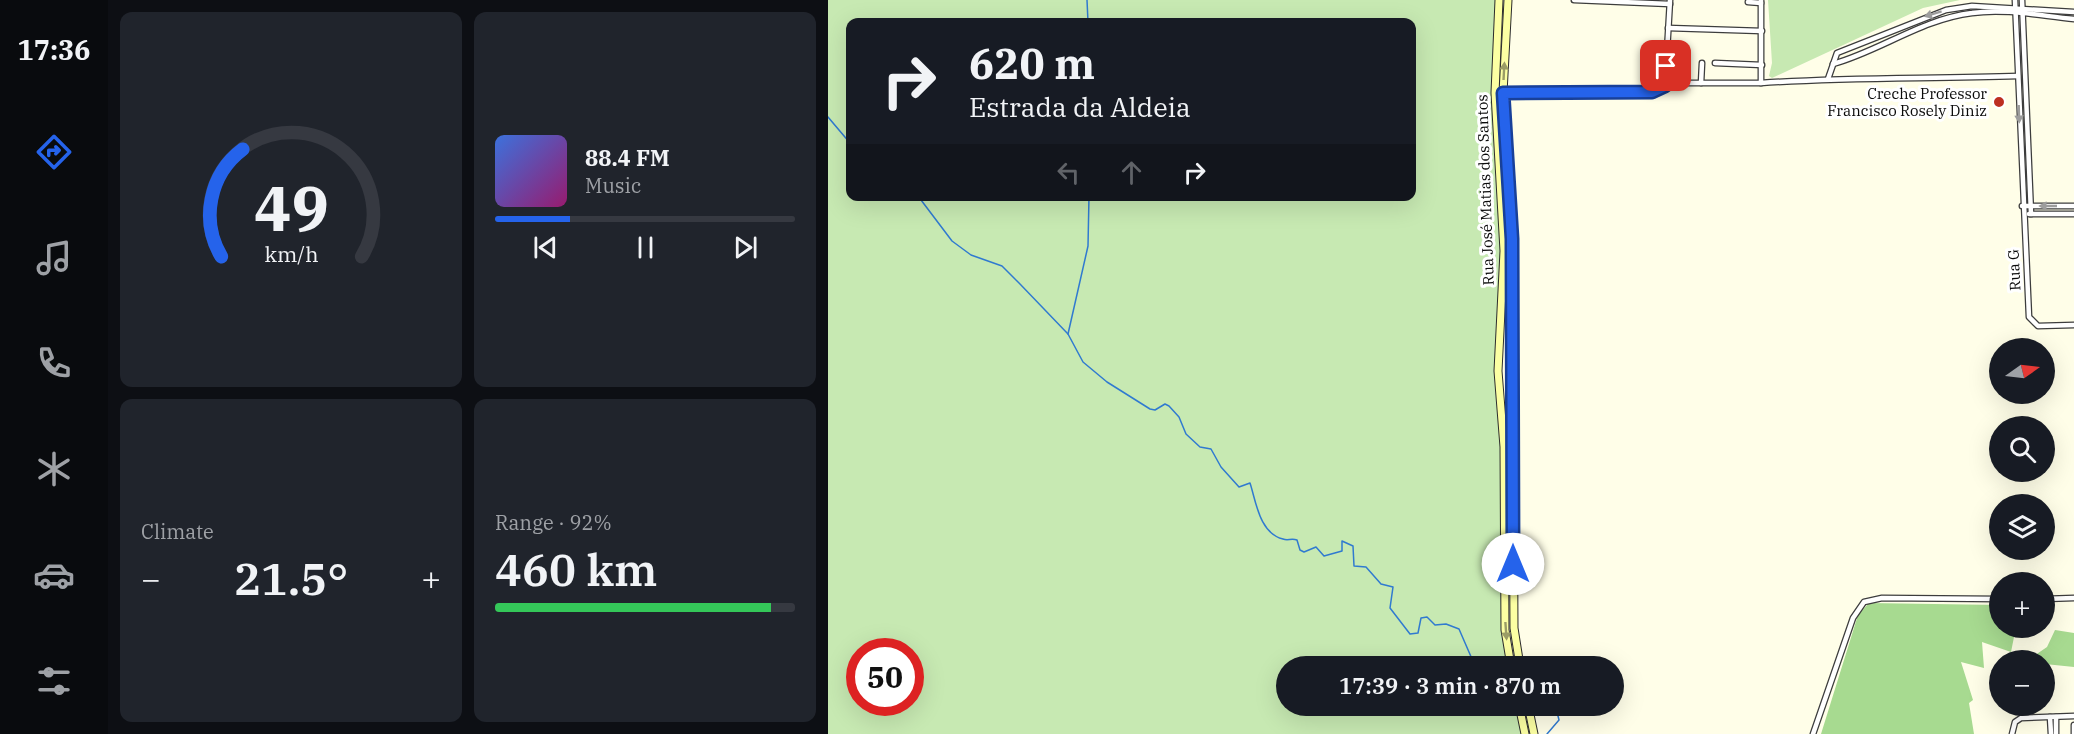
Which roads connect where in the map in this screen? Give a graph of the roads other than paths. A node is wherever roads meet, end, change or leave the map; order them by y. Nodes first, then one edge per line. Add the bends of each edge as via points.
1 (1499, 0) edge
2 (1508, 0) edge
3 (1574, 0) edge
4 (2015, 0) edge
5 (2022, 0) edge
6 (1761, 1) edge
7 (1670, 2) edge
8 (1748, 2) dead end
9 (1972, 6) junction
10 (2015, 7) junction
11 (2023, 7) junction
12 (1973, 12) junction
13 (2074, 12) edge
14 (2015, 14) junction
15 (2023, 14) junction
16 (2074, 20) edge
17 (1668, 28) junction
18 (1762, 31) junction
19 (1702, 63) dead end
20 (1715, 63) dead end
21 (1833, 64) junction
22 (1762, 65) junction
23 (2018, 76) junction
24 (1828, 79) junction
25 (1701, 83) junction
26 (1761, 84) junction
27 (1665, 86) junction
28 (1495, 93) junction
29 (1503, 93) junction
30 (2022, 206) junction
31 (2030, 206) junction
32 (2074, 206) edge
33 (2023, 214) junction
34 (2031, 214) junction
35 (2074, 214) edge
36 (2074, 325) edge
37 (1498, 348) junction
38 (1513, 348) junction
39 (1498, 371) junction
40 (1513, 371) junction
41 (2074, 598) edge
42 (1989, 599) edge
43 (2055, 599) edge
44 (1509, 656) edge
45 (1518, 656) edge
46 (1521, 716) edge
47 (1530, 716) edge
48 (2074, 716) edge
49 (2053, 717) junction
50 (2074, 725) edge
51 (1525, 734) edge
52 (1534, 734) edge
53 (1813, 734) edge
54 (2012, 734) edge
55 (2051, 734) edge
56 (2056, 734) edge
57 (2074, 734) edge

1 - 28 main road, Rua José Matias dos Santos
29 -> 2 main road, Rua José Matias dos Santos
3 - 7 street
4 - 10 street, Rua G
5 - 11 street
6 - 8 street
6 - 18 street
7 - 17 street
9 - 10 street
9 - 12 street
9 -> 21 street via 1922,17 1837,53
10 - 11 street
10 - 14 street, Rua G
11 - 13 street
11 - 15 street
12 - 14 street
12 - 21 street via 1924,26
14 - 15 street
14 - 23 street, Rua G
15 - 16 street
15 - 31 street
17 - 18 street
17 - 27 street
18 - 22 street
19 - 25 street
20 - 22 street
21 - 24 street
22 - 26 street
23 - 24 street
23 -> 30 street, Rua G
24 - 26 street
25 - 26 street
25 - 27 street
27 - 29 street via 1659,91 1639,93
28 - 29 street
28 - 37 main road, Rua José Matias dos Santos via 1504,251
29 - 38 main road, Rua José Matias dos Santos via 1512,239
30 - 31 street
30 - 33 street, Rua G
32 -> 31 street
31 - 34 street
33 - 34 street
33 - 36 street, Rua G via 2028,310 2033,324
34 - 35 street
37 - 38 main road via 1506,354
37 - 39 main road, Rua José Matias dos Santos
38 - 40 main road, Rua José Matias dos Santos
39 - 40 main road
39 -> 44 main road, Rua José Matias dos Santos via 1504,447 1505,630
40 - 45 main road, Rua José Matias dos Santos via 1514,628
41 - 43 street
42 - 53 street via 1882,597 1864,602 1853,618
46 - 51 main road
47 - 52 main road
48 - 49 street
49 - 54 street via 2017,720
49 - 55 street
49 - 56 street
50 - 57 street

